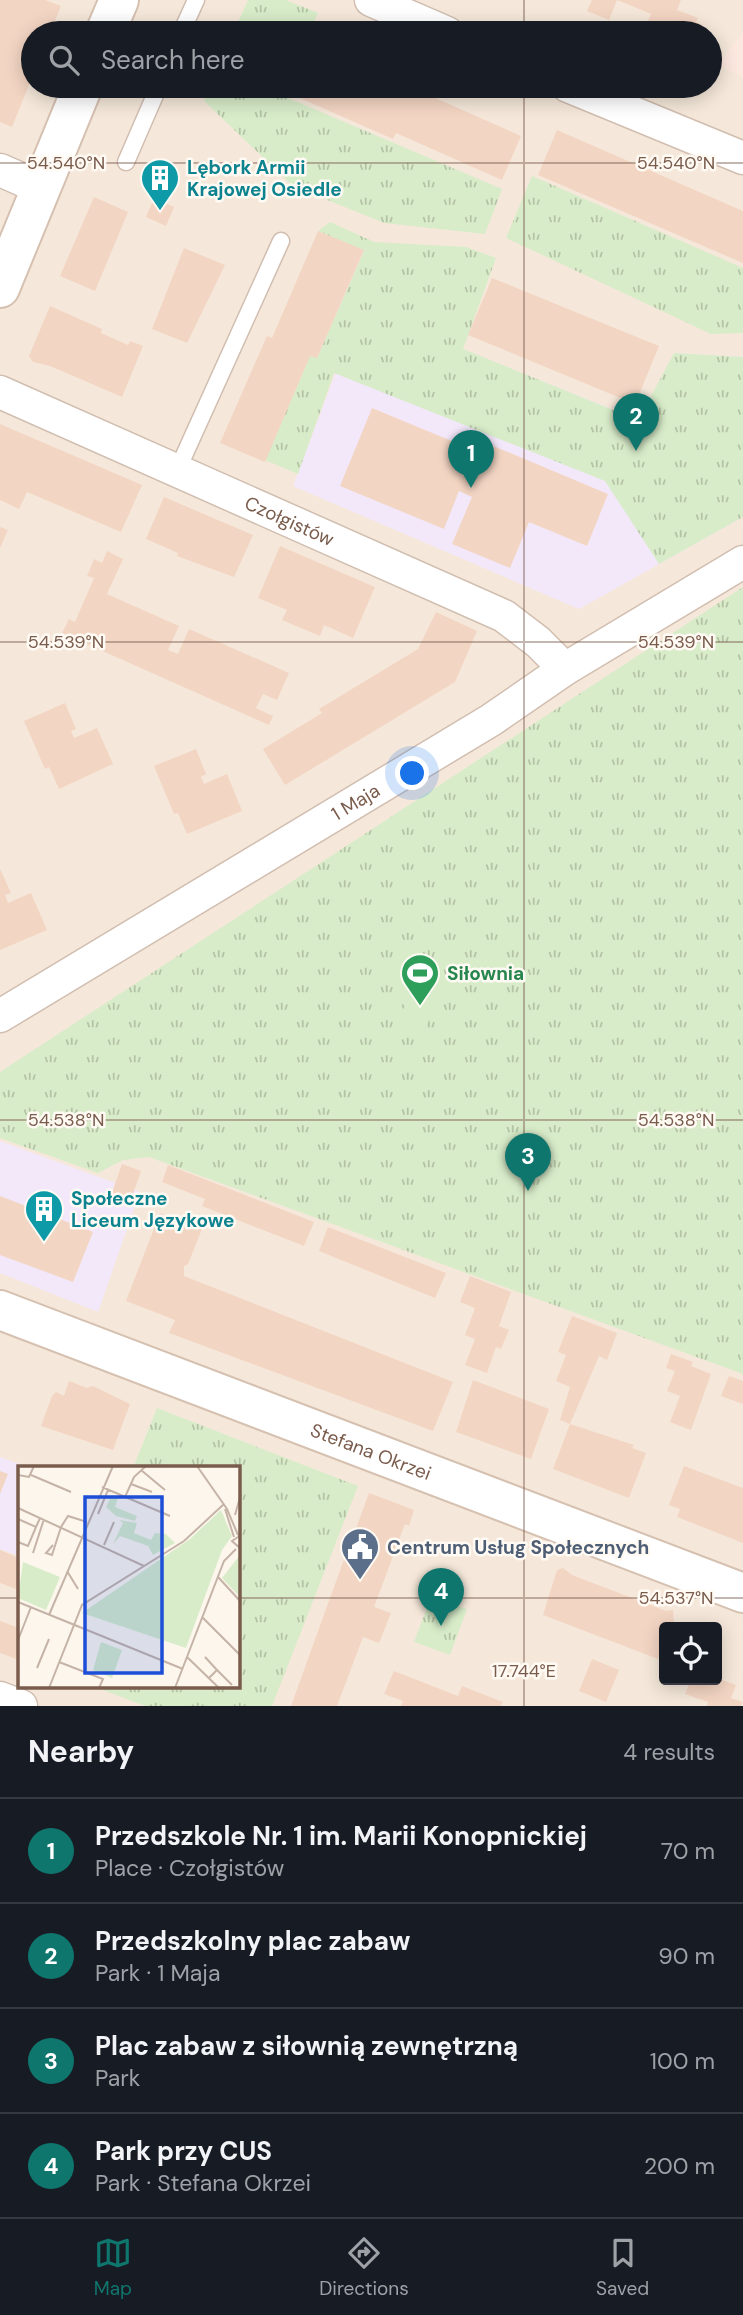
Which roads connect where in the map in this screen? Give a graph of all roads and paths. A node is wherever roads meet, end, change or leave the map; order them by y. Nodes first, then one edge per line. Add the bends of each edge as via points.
1 (119, 0) edge
2 (195, 0) edge
3 (382, 2) edge
4 (110, 21) edge
5 (186, 21) edge
6 (422, 21) edge
7 (78, 98) edge
8 (154, 98) edge
9 (597, 98) edge
10 (743, 158) edge
11 (126, 162) dead end
12 (0, 170) edge
13 (41, 188) junction
14 (9, 241) edge
15 (281, 241) dead end
16 (0, 288) edge
17 (0, 392) edge
18 (177, 471) junction
19 (743, 562) edge
20 (565, 669) junction
21 (0, 1016) edge
22 (0, 1310) edge
23 (743, 1593) edge
24 (0, 1698) edge
25 (21, 1706) edge

1 - 4 street
2 - 5 lane
3 - 6 street
7 - 13 street
8 - 11 lane
9 - 10 street
12 - 13 street
13 - 14 street
14 - 16 street
15 - 18 lane
17 - 18 street, Czołgistów
18 - 20 street, Czołgistów via 504,616
19 - 20 street, 1 Maja
20 - 21 street, 1 Maja via 491,720
22 - 23 street, Stefana Okrzei
24 - 25 street

